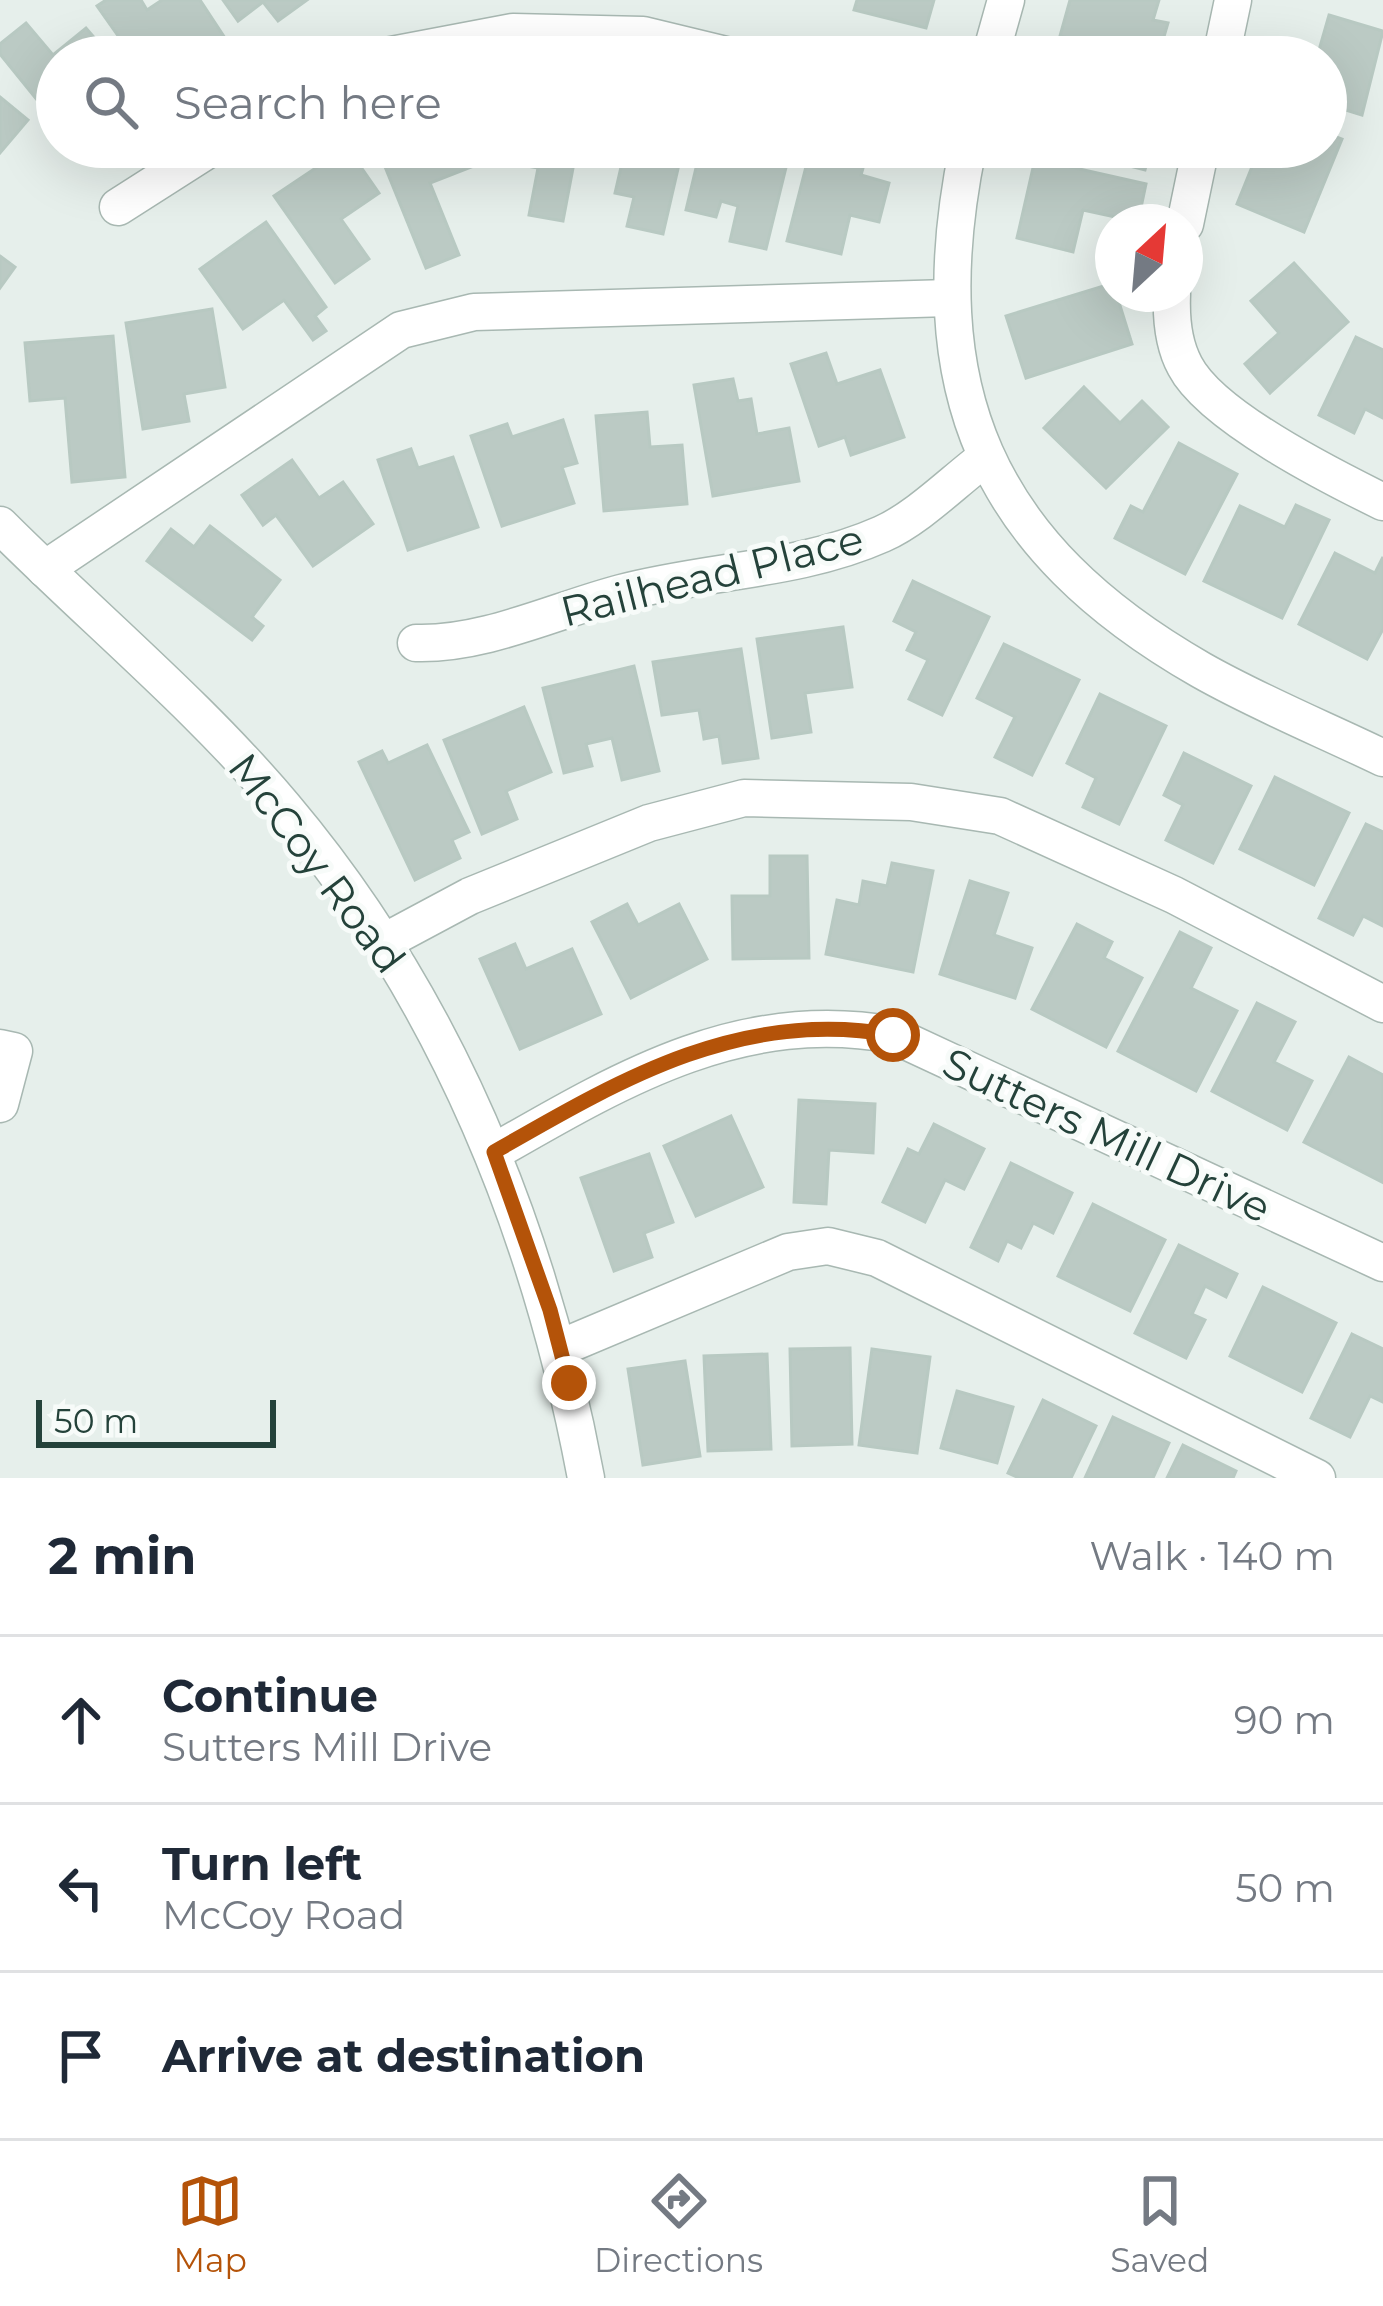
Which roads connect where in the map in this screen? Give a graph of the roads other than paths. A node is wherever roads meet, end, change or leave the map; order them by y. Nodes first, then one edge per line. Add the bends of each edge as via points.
1 (1006, 0) edge
2 (1233, 0) edge
3 (492, 36) edge
4 (647, 36) edge
5 (996, 36) edge
6 (1225, 36) edge
7 (179, 168) edge
8 (964, 168) edge
9 (1197, 168) edge
10 (1189, 204) edge
11 (118, 207) dead end
12 (949, 298) junction
13 (1171, 312) edge
14 (985, 458) junction
15 (1383, 502) edge
16 (0, 525) edge
17 (45, 569) junction
18 (416, 643) dead end
19 (1383, 758) edge
20 (384, 942) junction
21 (1383, 1004) edge
22 (0, 1048) edge
23 (0, 1104) edge
24 (494, 1152) junction
25 (1383, 1263) edge
26 (560, 1348) junction
27 (586, 1478) edge
28 (1317, 1478) edge

1 - 5 street
2 - 6 street
3 - 4 street
7 - 11 street
8 - 12 street
9 - 10 street
12 - 14 street via 963,400
12 - 17 street via 474,312 401,331
13 - 15 street via 1186,369 1233,416
14 - 18 street, Railhead Place via 885,533 842,548
14 - 19 street via 1045,551 1096,599 1202,670
16 - 17 street, McCoy Road
17 - 20 street, McCoy Road via 284,807
20 - 21 street via 470,896 649,823 745,798 911,802 1000,816
20 - 24 street, McCoy Road
22 - 23 street via 14,1051
24 - 25 street, Sutters Mill Drive via 647,1071 733,1037 842,1026 893,1035
24 - 26 street, McCoy Road
26 - 27 street, McCoy Road
26 - 28 street via 788,1252 828,1246 877,1258

